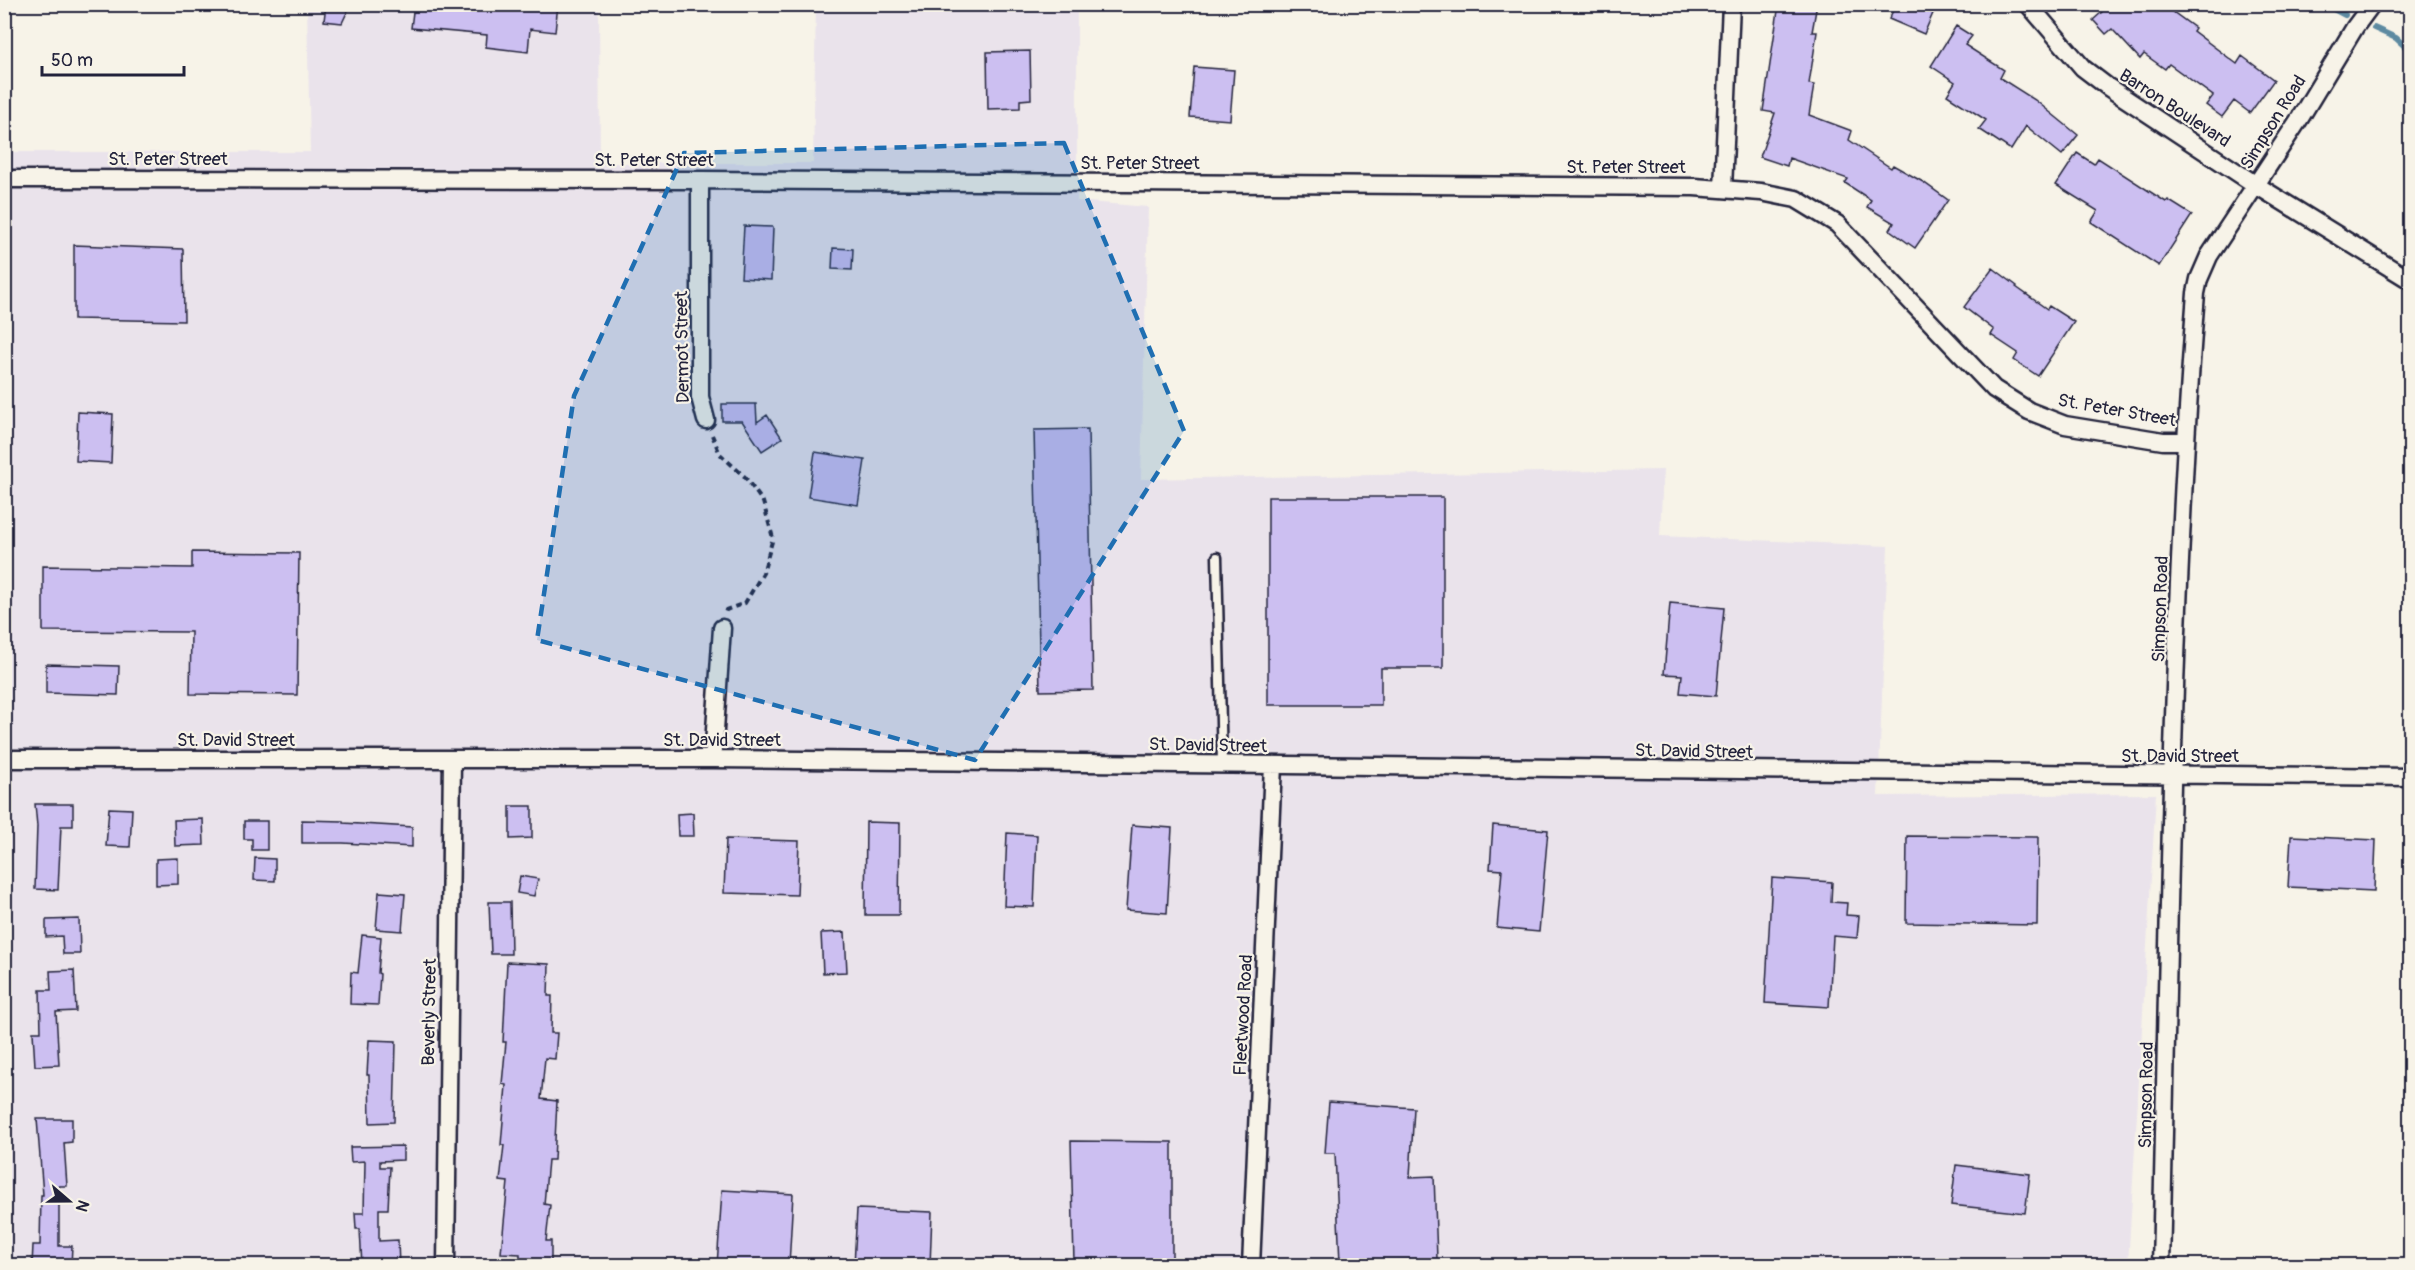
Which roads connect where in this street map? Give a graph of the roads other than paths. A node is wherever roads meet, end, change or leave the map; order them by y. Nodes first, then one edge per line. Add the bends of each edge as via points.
1 (1731, 4) edge
2 (2028, 4) edge
3 (2372, 4) edge
4 (4, 179) edge
5 (700, 180) junction
6 (2256, 185) junction
7 (1723, 189) junction
8 (2410, 280) edge
9 (706, 420) road end
10 (2186, 441) junction
11 (1217, 557) dead end
12 (722, 628) road end
13 (4, 759) edge
14 (452, 759) junction
15 (713, 759) junction
16 (1222, 765) junction
17 (1273, 765) junction
18 (2173, 776) junction
19 (2410, 777) edge
20 (446, 1266) edge
21 (1251, 1266) edge
22 (2161, 1266) edge

1 - 7 street
2 - 6 street, Barron Boulevard via 2083,68
3 - 6 street, Simpson Road
4 - 5 street, St. Peter Street
5 - 7 street, St. Peter Street
5 - 9 street, Dermot Street via 700,397
6 - 8 street, Barron Boulevard
6 - 10 street, Simpson Road via 2209,256 2199,279
7 - 10 street, St. Peter Street via 1796,199 1838,224 1994,389 2029,411 2065,425 2163,441
10 - 18 street, Simpson Road
11 - 16 lane
12 - 15 street
13 - 14 street, St. David Street
14 - 15 street, St. David Street
14 - 20 street, Beverly Street
15 - 16 street, St. David Street
16 - 17 street, St. David Street
17 - 18 street, St. David Street
17 - 21 street, Fleetwood Road
18 - 19 street, St. David Street
18 - 22 street, Simpson Road

